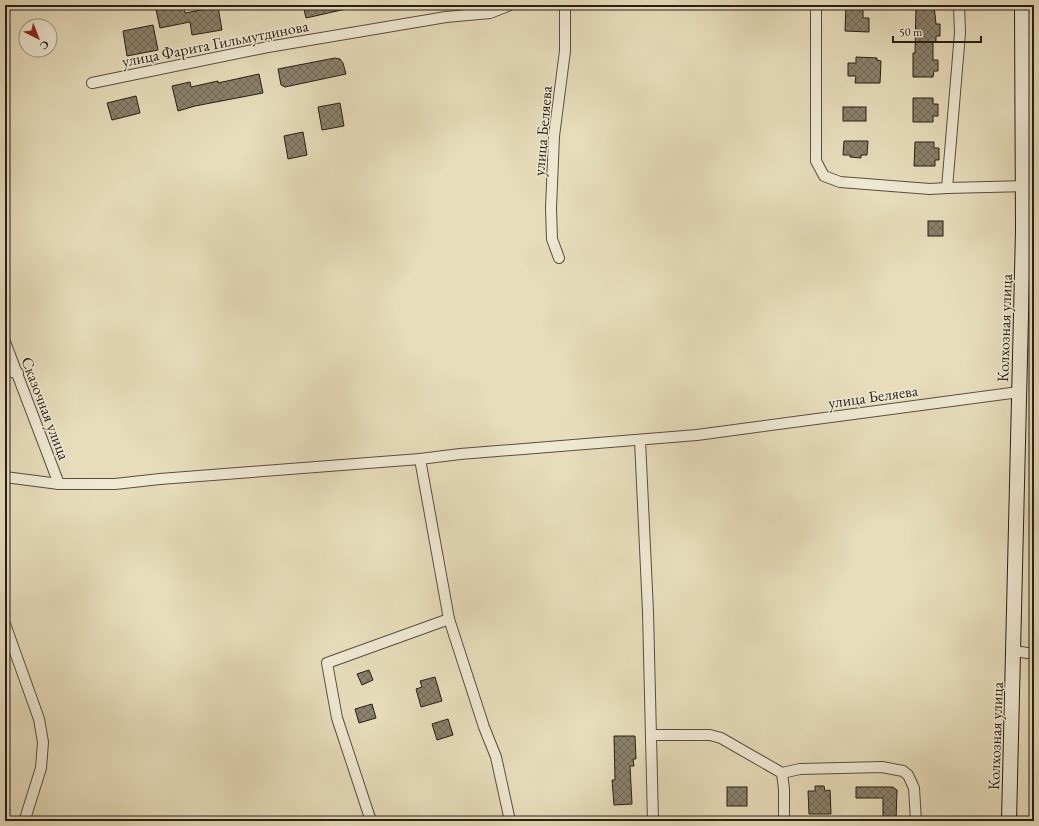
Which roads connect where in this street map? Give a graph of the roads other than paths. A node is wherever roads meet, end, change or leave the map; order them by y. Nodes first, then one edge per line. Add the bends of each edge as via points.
1 (510, 5) edge
2 (565, 5) edge
3 (816, 5) edge
4 (959, 5) edge
5 (1022, 5) edge
6 (92, 84) dead end
7 (1028, 96) edge
8 (1023, 186) junction
9 (947, 188) junction
10 (1029, 234) edge
11 (559, 258) dead end
12 (5, 342) edge
13 (5, 371) edge
14 (18, 373) junction
15 (1019, 392) junction
16 (640, 440) junction
17 (420, 459) junction
18 (7, 480) edge
19 (59, 484) junction
20 (449, 619) junction
21 (5, 624) edge
22 (1014, 651) junction
23 (1034, 654) edge
24 (651, 735) junction
25 (782, 773) junction
26 (25, 819) dead end
27 (371, 821) edge
28 (510, 821) edge
29 (653, 821) edge
30 (784, 821) edge
31 (916, 821) edge
32 (1009, 821) edge

1 - 6 street, улица Фарита Гильмутдинова via 490,13 446,17 298,41
2 - 11 street, улица Беляева via 565,51 554,136 551,208 552,239
3 - 9 street via 816,161 824,176 840,182
4 - 9 street via 960,33
5 - 7 main road, Колхозная улица
7 - 8 main road, Колхозная улица
8 - 9 street
8 - 10 main road, Колхозная улица
10 - 15 main road, Колхозная улица
12 - 14 street, Сказочная улица
13 - 14 street
14 - 19 street, Сказочная улица
15 - 16 street, улица Беляева via 732,431
15 - 22 main road, Колхозная улица
16 - 17 street, улица Беляева
16 - 24 street
17 - 19 street, улица Беляева via 115,484
17 - 20 street
18 - 19 street, улица Беляева
20 - 27 street via 327,663 337,718
20 - 28 street via 496,757
21 - 26 street via 39,719 43,742 41,768
22 - 23 street
22 - 32 main road, Колхозная улица
24 - 25 street via 721,738
24 - 29 street
25 - 30 street
25 - 31 street via 800,769 882,767 903,771 908,775 914,788

